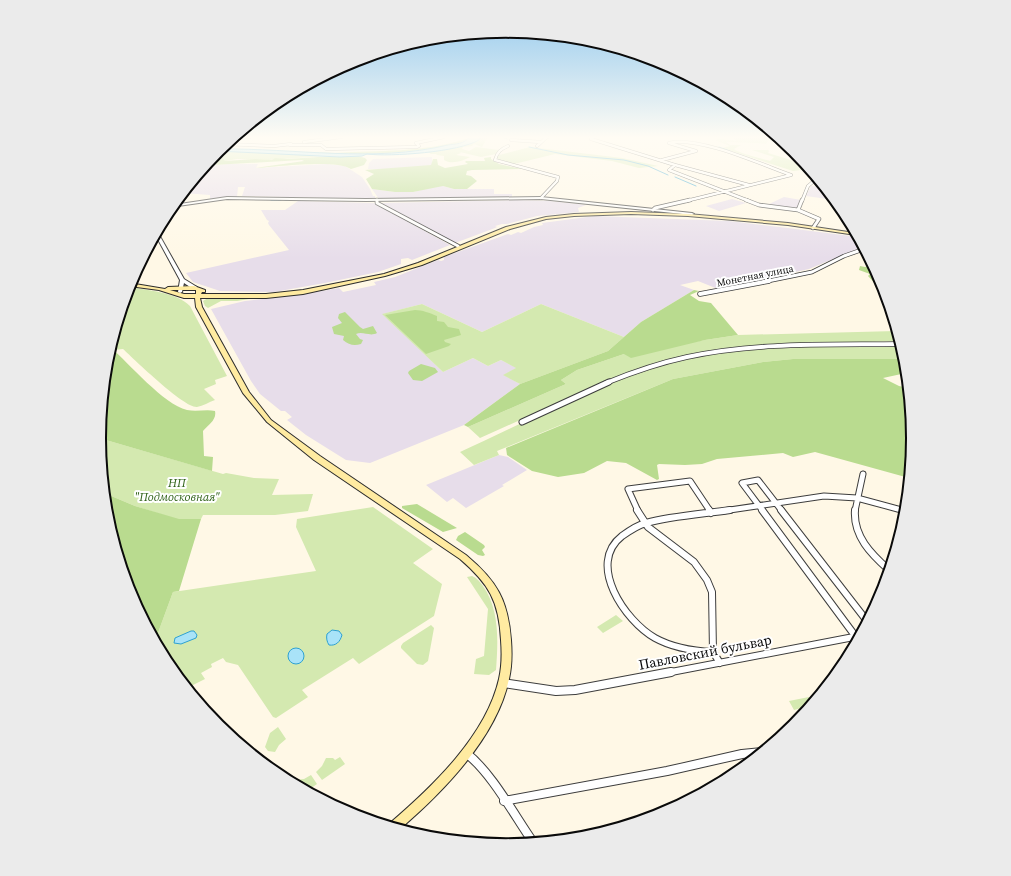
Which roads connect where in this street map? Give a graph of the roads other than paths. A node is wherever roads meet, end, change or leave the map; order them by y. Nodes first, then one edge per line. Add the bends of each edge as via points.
1 (558, 178) edge
2 (690, 178) edge
3 (721, 178) edge
4 (778, 178) edge
5 (813, 182) edge
6 (750, 186) junction
7 (725, 192) junction
8 (541, 198) junction
9 (377, 200) junction
10 (181, 205) edge
11 (653, 210) junction
12 (798, 210) junction
13 (667, 213) junction
14 (813, 227) junction
15 (849, 233) edge
16 (159, 238) edge
17 (458, 246) junction
18 (859, 251) edge
19 (136, 285) edge
20 (160, 289) junction
21 (183, 290) junction
22 (196, 291) junction
23 (700, 294) dead end
24 (212, 295) junction
25 (198, 305) junction
26 (894, 344) edge
27 (522, 422) dead end
28 (863, 474) dead end
29 (857, 498) junction
30 (776, 503) junction
31 (759, 506) junction
32 (899, 509) edge
33 (711, 513) junction
34 (645, 523) junction
35 (884, 565) edge
36 (863, 616) edge
37 (855, 632) edge
38 (852, 637) edge
39 (713, 652) junction
40 (720, 663) junction
41 (503, 684) junction
42 (466, 753) junction
43 (751, 753) edge
44 (504, 800) junction
45 (398, 823) edge
46 (530, 837) edge

1 - 8 street
2 - 7 street
3 - 6 street
4 - 6 street
5 - 12 street via 808,186
6 - 7 street
7 - 11 street
7 - 12 street via 762,206
8 - 9 street
8 - 11 street
9 - 10 street via 227,198
9 - 17 street via 377,203
11 - 13 street
12 - 14 street via 819,219
13 - 14 main road
13 - 14 main road
13 - 17 main road via 610,212 545,217 506,227
13 - 24 main road via 546,218 501,230 420,264 371,279 282,295
14 - 15 main road
16 - 21 street
17 - 22 main road via 394,271 318,288 250,295
18 - 23 street, Монетная улица via 812,272
19 - 20 main road
20 - 21 main road
20 - 21 main road
21 - 22 main road
21 - 22 main road
21 - 22 street
21 - 25 main road
22 - 24 main road
22 - 25 main road
24 - 25 main road via 202,298
25 - 41 main road via 246,393 274,425 317,458 463,557 485,576 496,592 505,618 507,656
26 - 27 street via 750,348 678,359 602,385
28 - 29 street
29 - 30 street via 824,496
29 - 32 street
29 - 35 street via 855,522 860,535 867,548
30 - 31 street
30 - 31 street via 758,480 742,483
30 - 36 street
31 - 33 street
31 - 37 street
33 - 34 street
33 - 34 street via 690,481 628,489
34 - 39 street via 698,564 710,582
34 - 39 street via 632,529 611,548 608,562 609,579 619,605 638,626 672,646 691,651
38 - 40 street, Павловский бульвар
39 - 40 street
40 - 41 street, Павловский бульвар via 579,689 556,691
41 - 42 main road via 491,715
42 - 44 street via 481,767
42 - 45 main road via 426,798
43 - 44 street
44 - 46 street

